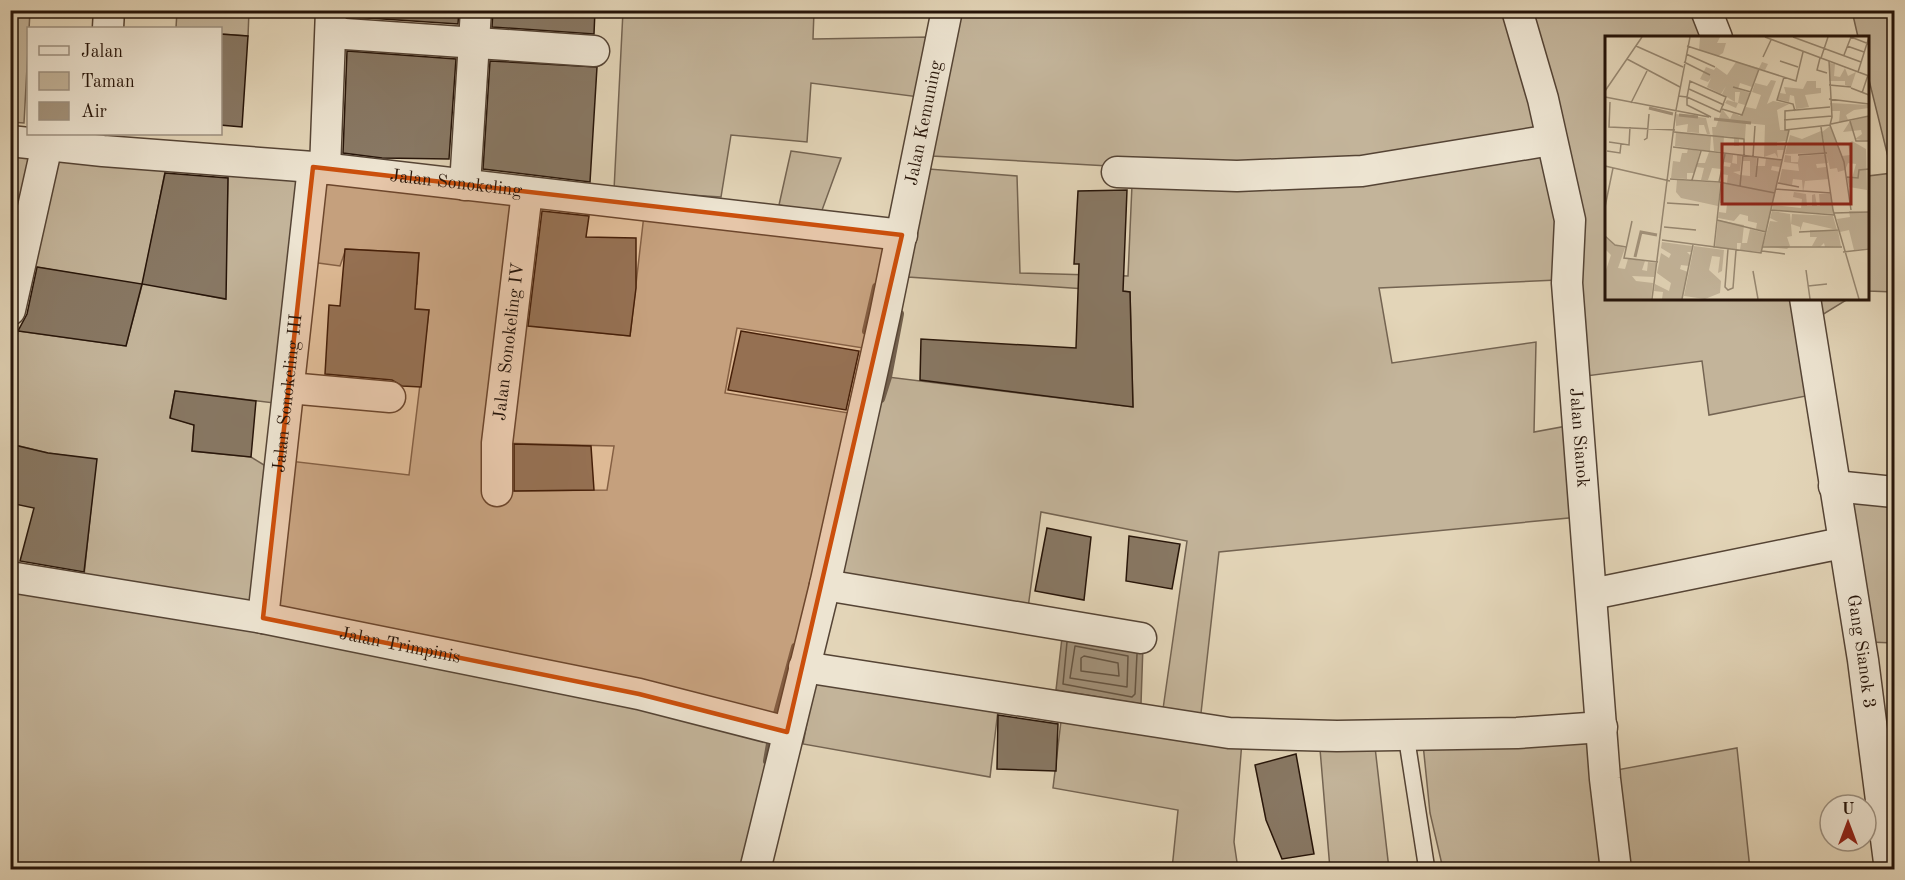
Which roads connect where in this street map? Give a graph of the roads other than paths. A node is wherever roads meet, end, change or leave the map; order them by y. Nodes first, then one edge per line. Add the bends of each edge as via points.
1 (109, 10) edge
2 (476, 10) edge
3 (947, 10) edge
4 (1517, 10) edge
5 (1706, 10) edge
6 (338, 22) edge
7 (108, 27) edge
8 (1716, 36) edge
9 (475, 43) junction
10 (594, 51) dead end
11 (1551, 140) junction
12 (10, 141) edge
13 (103, 142) edge
14 (47, 145) junction
15 (319, 168) junction
16 (1117, 172) dead end
17 (465, 185) junction
18 (527, 192) junction
19 (902, 235) junction
20 (1805, 300) edge
21 (10, 310) edge
22 (289, 388) junction
23 (390, 397) dead end
24 (1834, 486) junction
25 (497, 491) dead end
26 (1894, 492) edge
27 (1842, 543) junction
28 (10, 577) edge
29 (825, 585) junction
30 (1592, 594) junction
31 (263, 618) junction
32 (1141, 638) dead end
33 (804, 667) junction
34 (1602, 727) junction
35 (787, 732) junction
36 (1406, 735) junction
37 (755, 870) edge
38 (1427, 870) edge
39 (1616, 870) edge
40 (1890, 870) edge

1 - 7 street
2 - 9 street
3 - 19 street, Jalan Kemuning
4 - 11 street, Jalan Sianok
5 - 8 street
6 - 9 street
6 - 15 street, Jalan Sonokeling III
9 - 10 street
9 - 17 street
11 - 16 street via 1362,171 1238,176
11 - 30 street, Jalan Sianok via 1570,220 1567,283
12 - 14 street, Jalan Sonokeling
13 - 14 street, Jalan Sonokeling
13 - 15 street, Jalan Sonokeling
14 - 21 street
15 - 17 street, Jalan Sonokeling
15 - 22 street, Jalan Sonokeling III
17 - 18 street, Jalan Sonokeling
18 - 19 street, Jalan Sonokeling
18 - 25 street, Jalan Sonokeling IV via 497,443
19 - 29 street, Jalan Kemuning
20 - 24 street, Gang Sianok 3
22 - 23 street
22 - 31 street, Jalan Sonokeling III
24 - 26 street
24 - 27 street, Gang Sianok 3
27 - 30 street
27 - 40 street, Gang Sianok 3 via 1865,672
28 - 31 street, Jalan Trimpinis
29 - 32 street
29 - 33 street, Jalan Kemuning
30 - 34 street, Jalan Sianok
31 - 35 street, Jalan Trimpinis via 639,694
33 - 35 street, Jalan Kemuning
33 - 36 street via 1229,734
34 - 36 street
34 - 39 street, Jalan Sianok
35 - 37 street, Jalan Kemuning
36 - 38 lane

